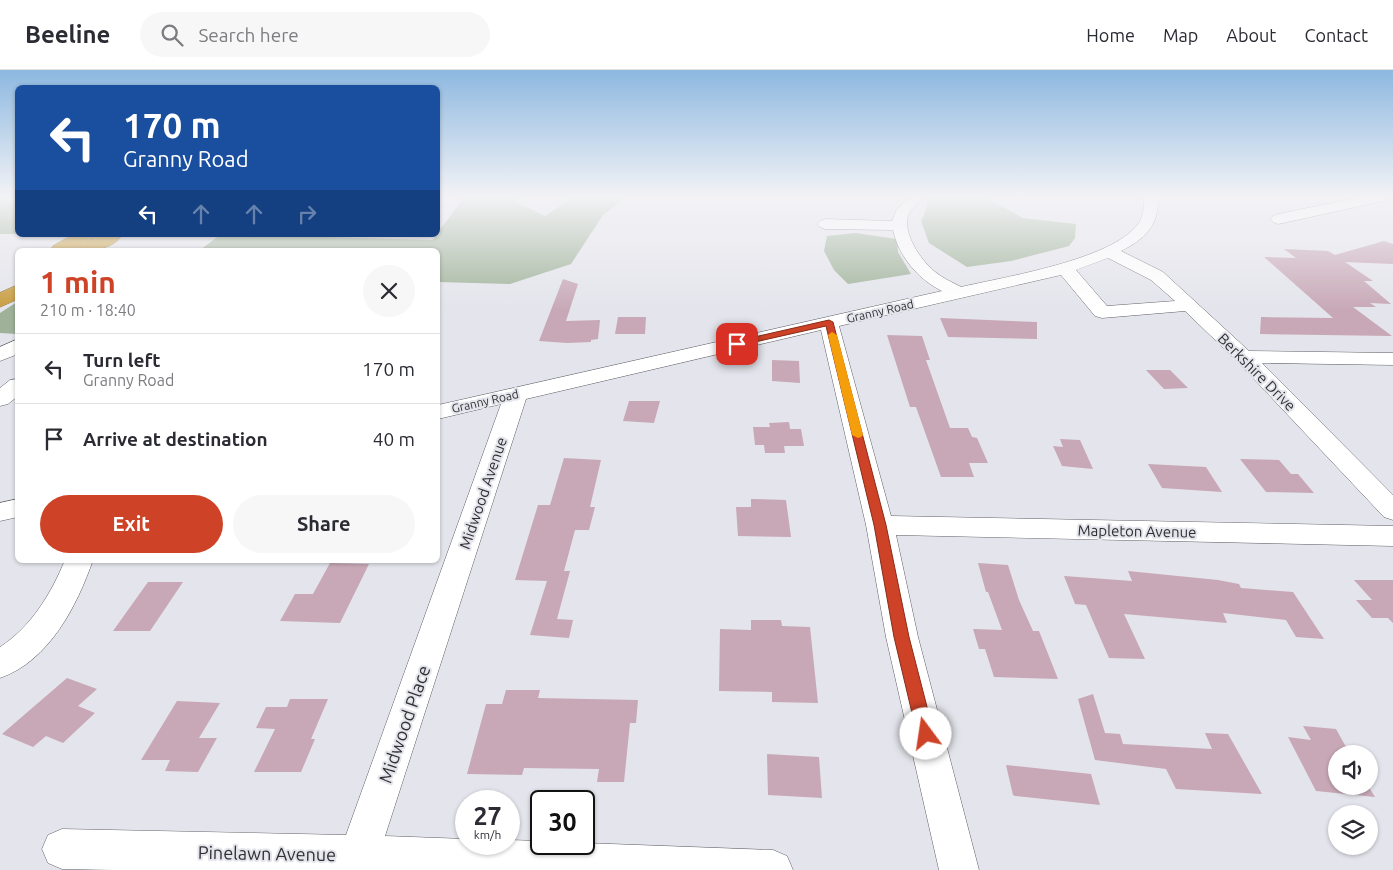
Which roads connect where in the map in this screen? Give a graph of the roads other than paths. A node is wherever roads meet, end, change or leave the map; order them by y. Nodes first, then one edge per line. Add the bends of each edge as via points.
1 (902, 235) edge
2 (1135, 235) edge
3 (82, 237) edge
4 (110, 237) edge
5 (63, 248) edge
6 (90, 248) edge
7 (1108, 251) junction
8 (1064, 270) junction
9 (15, 275) edge
10 (0, 283) edge
11 (15, 293) edge
12 (958, 293) junction
13 (0, 301) edge
14 (1190, 305) junction
15 (829, 322) junction
16 (15, 347) edge
17 (0, 355) edge
18 (1244, 357) junction
19 (1393, 359) edge
20 (15, 387) edge
21 (516, 394) junction
22 (0, 399) edge
23 (440, 412) edge
24 (15, 509) edge
25 (1393, 510) edge
26 (0, 512) edge
27 (880, 525) junction
28 (1393, 536) edge
29 (78, 563) edge
30 (450, 592) joint
31 (0, 664) edge
32 (62, 849) dead end
33 (359, 855) junction
34 (773, 870) edge
35 (959, 870) edge

1 - 12 street via 925,273
2 - 7 street, Granny Road via 1126,244
3 - 5 highway
4 - 6 highway
7 - 8 street, Granny Road
7 - 14 street, Berkshire Drive via 1157,276
8 - 12 street, Granny Road
8 - 14 street via 1077,278 1087,296 1102,312
9 - 10 highway
11 - 13 highway
12 - 15 street, Granny Road
14 - 18 street, Berkshire Drive
15 - 21 street, Granny Road
15 - 27 street
16 - 17 street
18 - 19 street
18 - 25 street, Berkshire Drive
20 - 22 street
21 - 23 street, Granny Road
21 - 30 street, Midwood Avenue
24 - 26 street
27 - 28 street, Mapleton Avenue
27 - 35 street via 902,637
29 - 31 street via 54,611 26,645
30 - 33 street, Midwood Place
32 - 33 street, Pinelawn Avenue
33 - 34 street, Pinelawn Avenue

